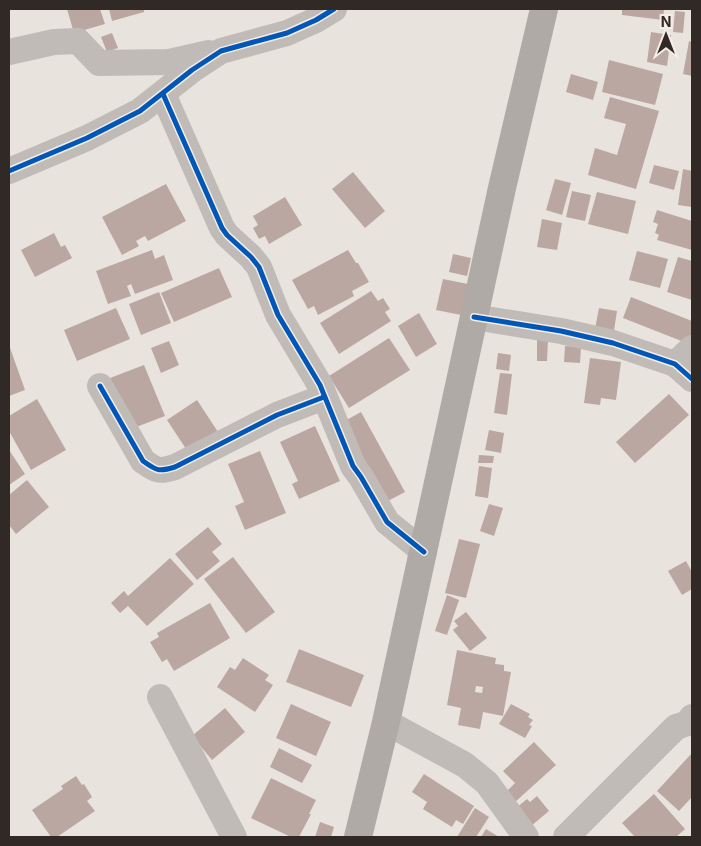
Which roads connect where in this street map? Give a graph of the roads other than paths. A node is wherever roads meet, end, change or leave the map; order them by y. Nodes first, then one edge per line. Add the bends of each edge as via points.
1 (334, 9) edge
2 (544, 9) edge
3 (221, 51) junction
4 (9, 52) edge
5 (163, 94) junction
6 (9, 171) edge
7 (474, 316) junction
8 (686, 364) edge
9 (100, 386) dead end
10 (324, 397) junction
11 (424, 552) junction
12 (160, 697) dead end
13 (386, 722) junction
14 (691, 722) edge
15 (234, 837) edge
16 (358, 837) edge
17 (526, 837) edge
18 (566, 837) edge

1 - 3 street via 288,33
2 - 7 main road
3 - 4 street via 169,62 100,63 78,41 54,42
3 - 5 street
5 - 6 street via 140,111 87,138
5 - 10 street via 222,228 259,267 278,315
7 - 8 street via 570,333
7 - 11 main road
9 - 10 street via 143,461 163,471 277,415
10 - 11 street via 352,466 362,477 387,522
11 - 13 main road
12 - 15 street
13 - 16 main road
13 - 17 street via 465,765 480,777
14 - 18 street via 676,727

